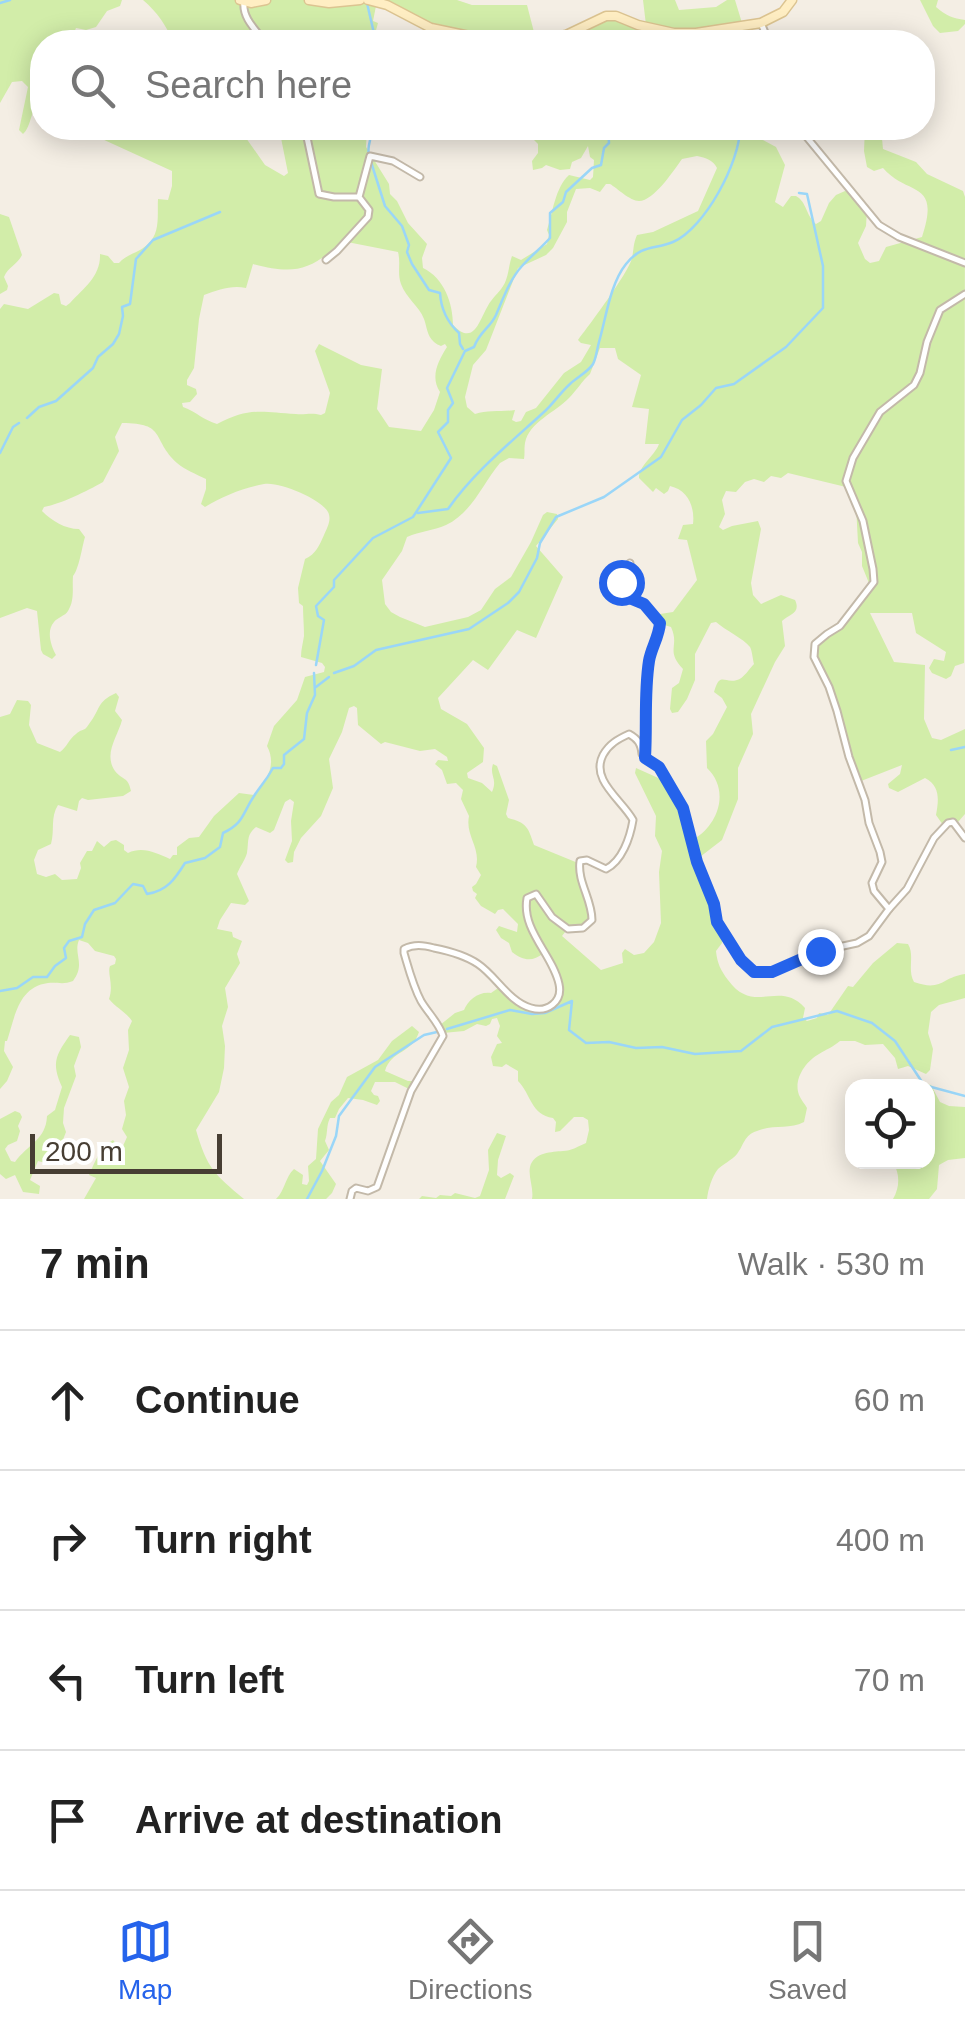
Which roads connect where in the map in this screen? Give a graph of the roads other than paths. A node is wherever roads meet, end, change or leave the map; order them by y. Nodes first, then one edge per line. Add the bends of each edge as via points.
1 (266, 0) edge
2 (309, 0) edge
3 (364, 0) edge
4 (792, 0) edge
5 (242, 1) edge
6 (391, 2) edge
7 (761, 24) junction
8 (255, 30) edge
9 (440, 30) edge
10 (577, 30) edge
11 (660, 30) edge
12 (718, 30) edge
13 (764, 30) edge
14 (308, 140) edge
15 (811, 140) edge
16 (420, 176) dead end
17 (358, 197) junction
18 (326, 260) dead end
19 (965, 263) edge
20 (965, 294) edge
21 (630, 562) dead end
22 (645, 758) junction
23 (965, 838) edge
24 (889, 910) junction
25 (350, 1199) edge

1 - 5 street
2 - 3 street
3 - 6 street
4 - 7 street
5 - 8 street
6 - 9 street
7 - 12 street
7 - 13 street
10 - 11 street via 606,16
14 - 17 street via 319,194
15 - 19 street via 879,225
16 - 17 street via 370,156
17 - 18 street via 368,217
20 - 24 street via 940,310 914,385 880,412 853,458 846,482 863,521 874,582 840,626 815,644 880,852 874,891
21 - 22 street via 621,591 660,623 646,682
22 - 24 street via 659,767 683,808 717,922 754,972 857,943
22 - 25 street via 629,734 600,762 610,791 633,820 614,865 580,861 592,920 568,929 536,894 528,898 533,931 560,985 552,1007 533,1010 477,963 452,952 423,945 404,949 414,986 443,1036 411,1091 377,1188 356,1188
23 - 24 street via 948,823

